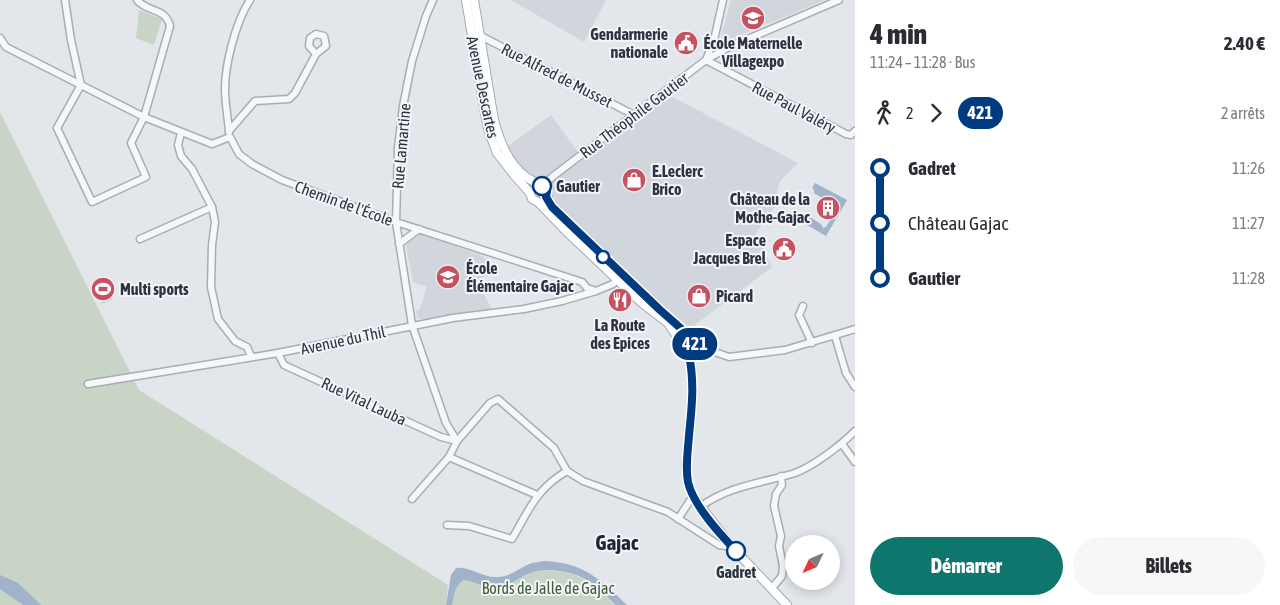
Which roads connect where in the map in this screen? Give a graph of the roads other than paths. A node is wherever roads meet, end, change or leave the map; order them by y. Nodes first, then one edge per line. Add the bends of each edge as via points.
1 (65, 0) edge
2 (137, 0) edge
3 (250, 0) edge
4 (433, 0) edge
5 (466, 0) edge
6 (474, 0) edge
7 (723, 0) edge
8 (839, 0) edge
9 (479, 35) junction
10 (0, 38) edge
11 (316, 54) dead end
12 (706, 60) junction
13 (81, 85) junction
14 (634, 114) junction
15 (144, 117) junction
16 (855, 131) edge
17 (181, 133) junction
18 (230, 134) junction
19 (540, 186) junction
20 (530, 193) junction
21 (546, 197) junction
22 (538, 202) junction
23 (212, 207) junction
24 (396, 222) junction
25 (419, 229) junction
26 (140, 239) dead end
27 (399, 244) junction
28 (619, 277) junction
29 (596, 291) junction
30 (804, 306) dead end
31 (412, 325) junction
32 (855, 329) edge
33 (685, 332) junction
34 (835, 336) junction
35 (678, 338) junction
36 (812, 343) junction
37 (695, 345) junction
38 (688, 351) junction
39 (278, 353) junction
40 (251, 356) junction
41 (88, 384) dead end
42 (855, 387) edge
43 (855, 431) edge
44 (457, 441) junction
45 (842, 444) junction
46 (448, 457) junction
47 (855, 462) edge
48 (567, 471) junction
49 (781, 476) junction
50 (537, 494) junction
51 (693, 496) junction
52 (412, 498) dead end
53 (700, 507) junction
54 (678, 519) junction
55 (447, 524) dead end
56 (732, 547) junction
57 (772, 588) junction
58 (787, 605) edge

1 - 13 street
2 - 15 street via 142,6 162,13 170,26
3 - 18 street via 238,22 229,60 225,88
4 - 24 street, Rue Lamartine via 412,61 403,106
5 - 20 main road, Avenue Descartes via 490,132 498,153
6 - 9 main road, Avenue Descartes
7 - 12 street
8 - 12 street, Rue Théophile Gautier
9 - 14 street, Rue Alfred de Musset
9 - 19 main road, Avenue Descartes via 498,137 518,170
10 - 13 street via 6,47
11 - 18 street via 289,99 255,101
12 - 14 street, Rue Théophile Gautier
12 - 16 street, Rue Paul Valéry via 846,134 851,135
13 - 15 street
13 - 15 street via 57,128 92,202 146,177 132,143
14 - 19 street, Rue Théophile Gautier
15 - 17 street
17 - 18 street via 212,144
17 - 23 street via 178,145 181,156 192,169
18 - 24 street, Chemin de l'École via 239,154 282,180
19 - 20 main road via 531,188
19 - 21 main road, Avenue Descartes via 547,191
20 - 22 main road, Avenue Descartes
21 - 22 main road
21 - 28 main road, Avenue Descartes
22 - 28 main road, Avenue Descartes
23 - 26 street
23 - 40 street via 215,222 211,286 218,319 235,341 247,347
24 - 25 street, Chemin de l'École
24 - 27 street, Rue Lamartine
25 - 27 street
25 - 29 street, Chemin de l'École via 582,282
27 - 31 street, Rue Lamartine
28 - 29 street via 613,284
28 - 33 main road, Avenue Descartes
28 - 35 main road, Avenue Descartes via 668,323
29 - 31 street, Avenue du Thil via 524,309
30 - 36 street via 799,315
31 - 39 street, Avenue du Thil
31 - 44 street, Rue Lamartine via 446,423
32 - 34 street
33 - 35 main road
33 - 37 main road via 694,336
34 - 36 street
34 - 42 street via 846,373
35 - 38 main road via 681,350
36 - 37 street via 729,357
37 - 38 main road
38 - 51 main road via 692,404 686,466
39 - 40 street, Avenue du Thil
39 - 44 street, Rue Vital Lauba via 284,365 441,437
40 - 41 street, Avenue du Thil
43 - 45 street
44 - 46 street
44 - 48 street via 490,403 498,399 554,448
45 - 47 street
45 - 49 street via 797,472
46 - 50 street
46 - 52 street
48 - 50 street
48 - 54 street via 582,481 668,512
49 - 53 street via 721,494
49 - 57 street via 782,485 774,506 783,566 782,576
50 - 55 street via 512,539 469,526
51 - 53 main road
51 - 54 street
53 - 56 main road
54 - 56 street via 718,545
56 - 57 main road
57 - 58 main road

